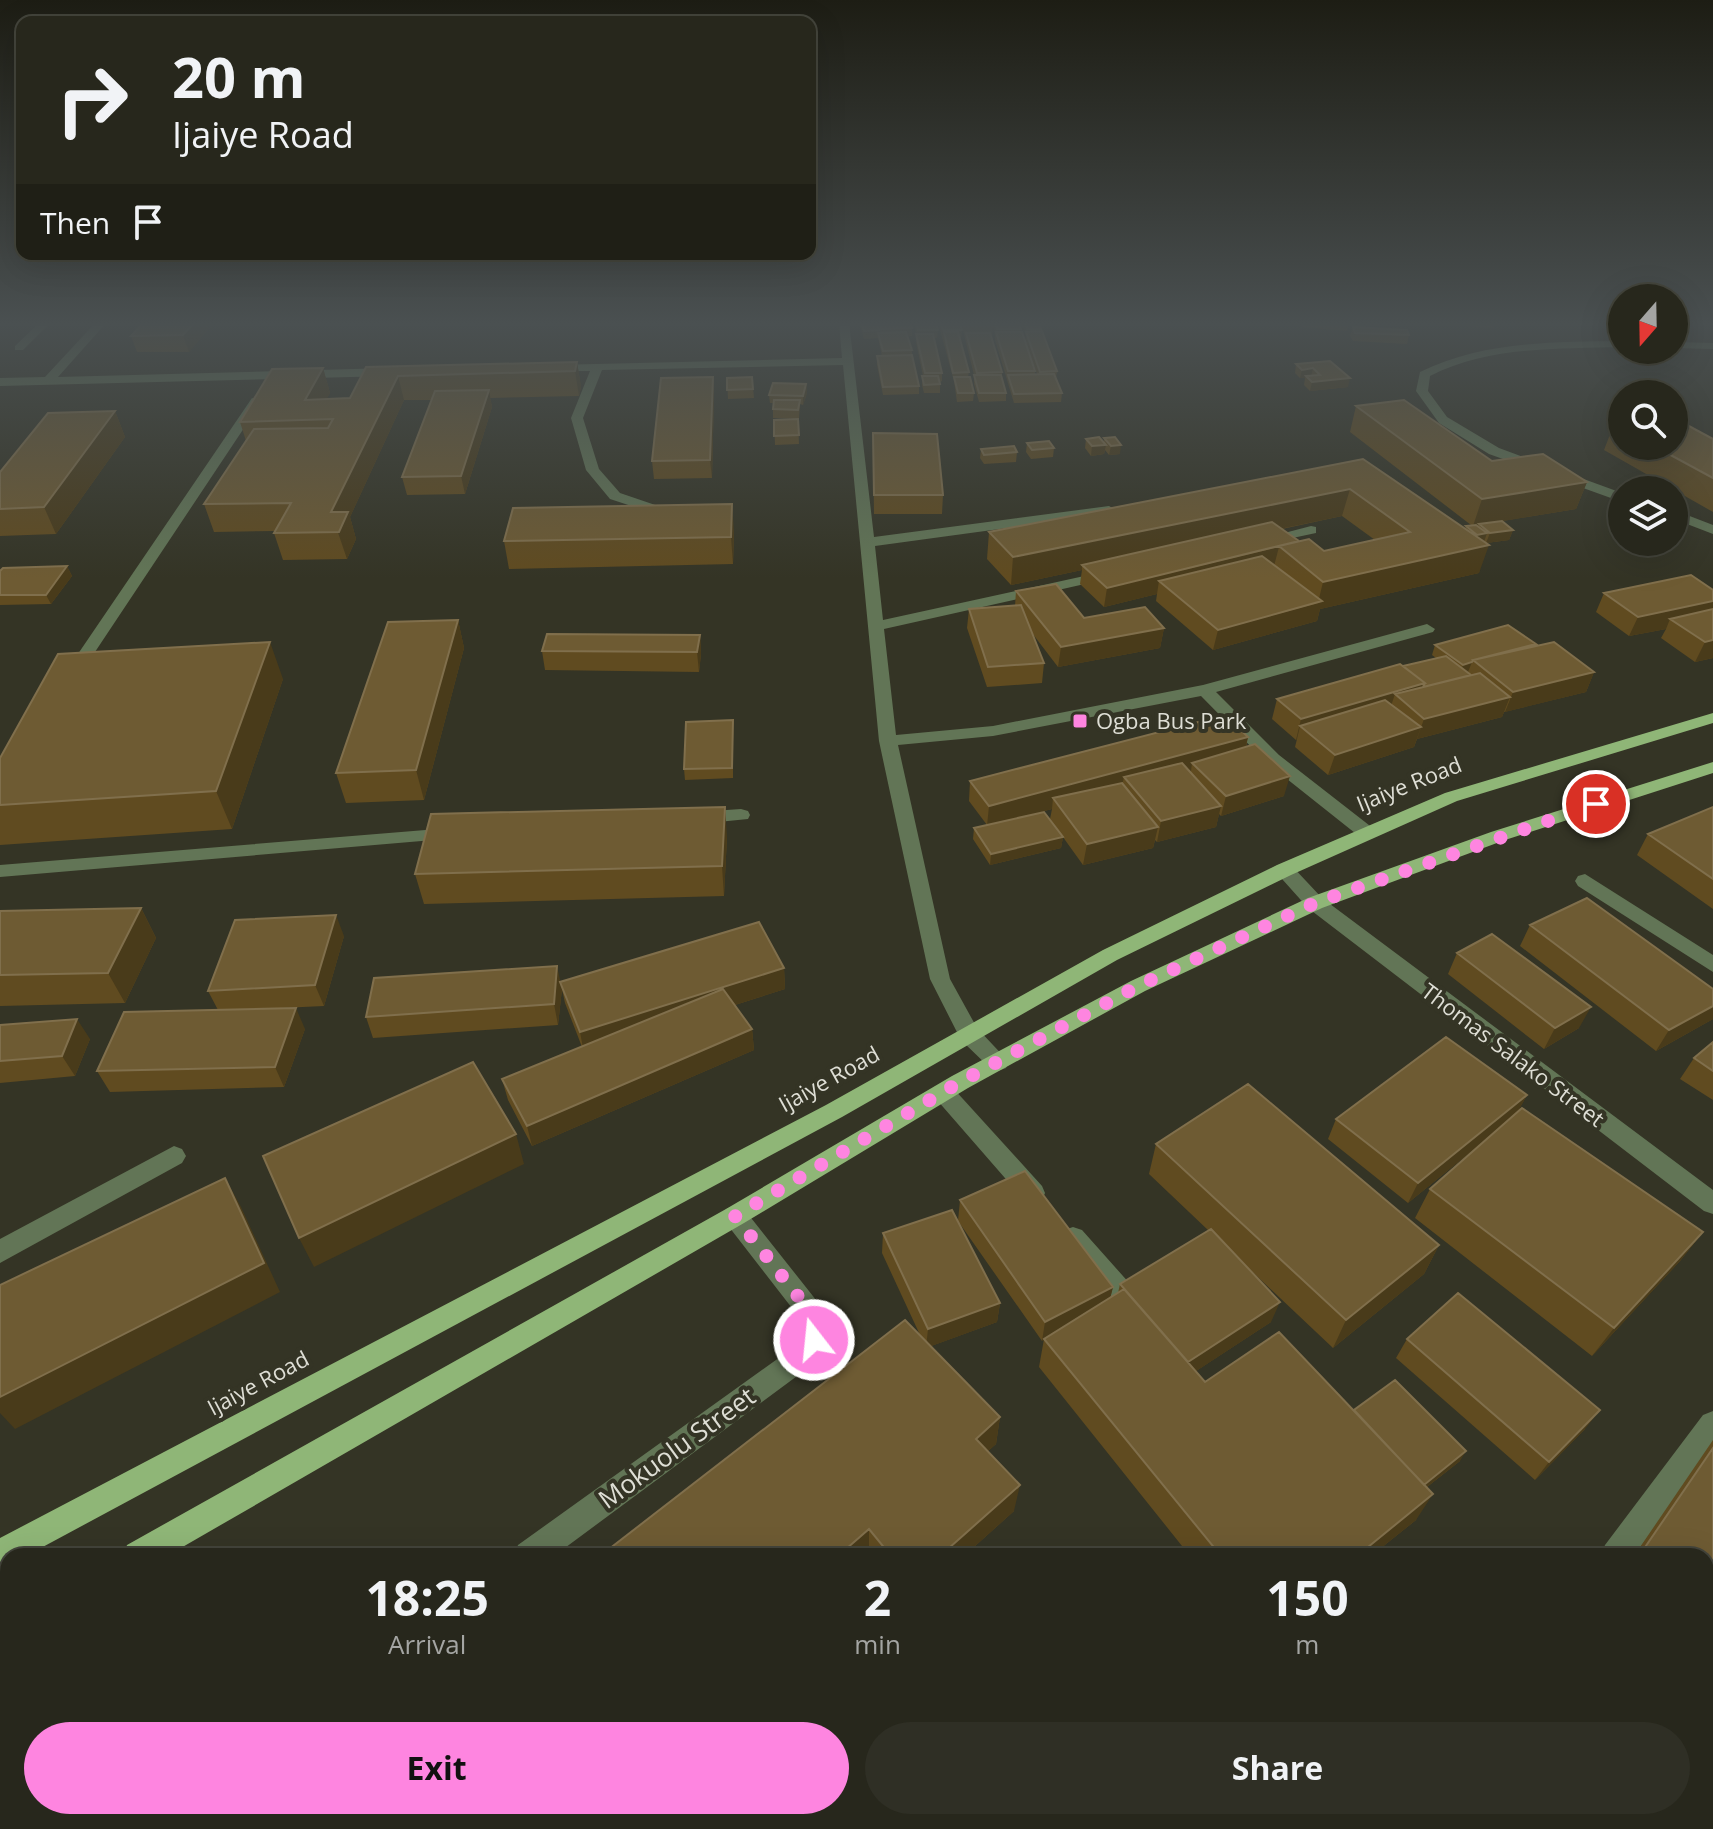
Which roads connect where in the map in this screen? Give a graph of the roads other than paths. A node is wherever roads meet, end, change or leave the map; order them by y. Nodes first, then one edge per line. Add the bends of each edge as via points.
1 (252, 407) edge
2 (581, 407) edge
3 (855, 407) edge
4 (1434, 407) edge
5 (1608, 493) edge
6 (1118, 509) edge
7 (682, 514) edge
8 (1688, 520) edge
9 (1311, 530) edge
10 (1713, 530) edge
11 (869, 542) junction
12 (1249, 544) edge
13 (1125, 571) edge
14 (877, 626) junction
15 (1427, 629) dead end
16 (1205, 690) junction
17 (62, 691) edge
18 (1713, 718) edge
19 (888, 741) junction
20 (1713, 767) edge
21 (741, 815) dead end
22 (680, 819) edge
23 (467, 832) edge
24 (1367, 833) junction
25 (1284, 870) junction
26 (0, 871) edge
27 (1585, 881) dead end
28 (1315, 903) junction
29 (1713, 965) edge
30 (969, 1034) junction
31 (998, 1062) junction
32 (945, 1094) junction
33 (174, 1156) dead end
34 (1713, 1204) edge
35 (735, 1216) junction
36 (0, 1252) edge
37 (1122, 1293) edge
38 (1713, 1424) edge
39 (11, 1548) edge
40 (152, 1548) edge
41 (540, 1548) edge
42 (1622, 1548) edge

1 - 17 street
2 - 7 street via 577,418 593,470 615,496
3 - 11 street
4 - 5 street via 1443,420 1494,451
6 - 11 street
8 - 10 street
9 - 12 street
11 - 14 street
13 - 14 street
14 - 19 street
15 - 16 street
16 - 19 street via 993,731
16 - 24 street via 1273,759
18 - 24 main road, Ijaiye Road via 1451,797
19 - 30 street via 940,979
20 - 28 main road via 1498,836
21 - 22 street
23 - 26 street
24 - 25 main road, Ijaiye Road
25 - 28 street, Thomas Salako Street
25 - 30 main road, Ijaiye Road via 1110,955
27 - 29 street
28 - 31 main road via 1138,986
28 - 34 street, Thomas Salako Street
30 - 31 street
30 - 39 main road, Ijaiye Road via 834,1111
31 - 32 main road
32 - 35 main road
32 - 37 street
33 - 36 street
35 - 40 main road
35 - 41 street, Mokuolu Street via 815,1318 814,1340 803,1356
38 - 42 street

